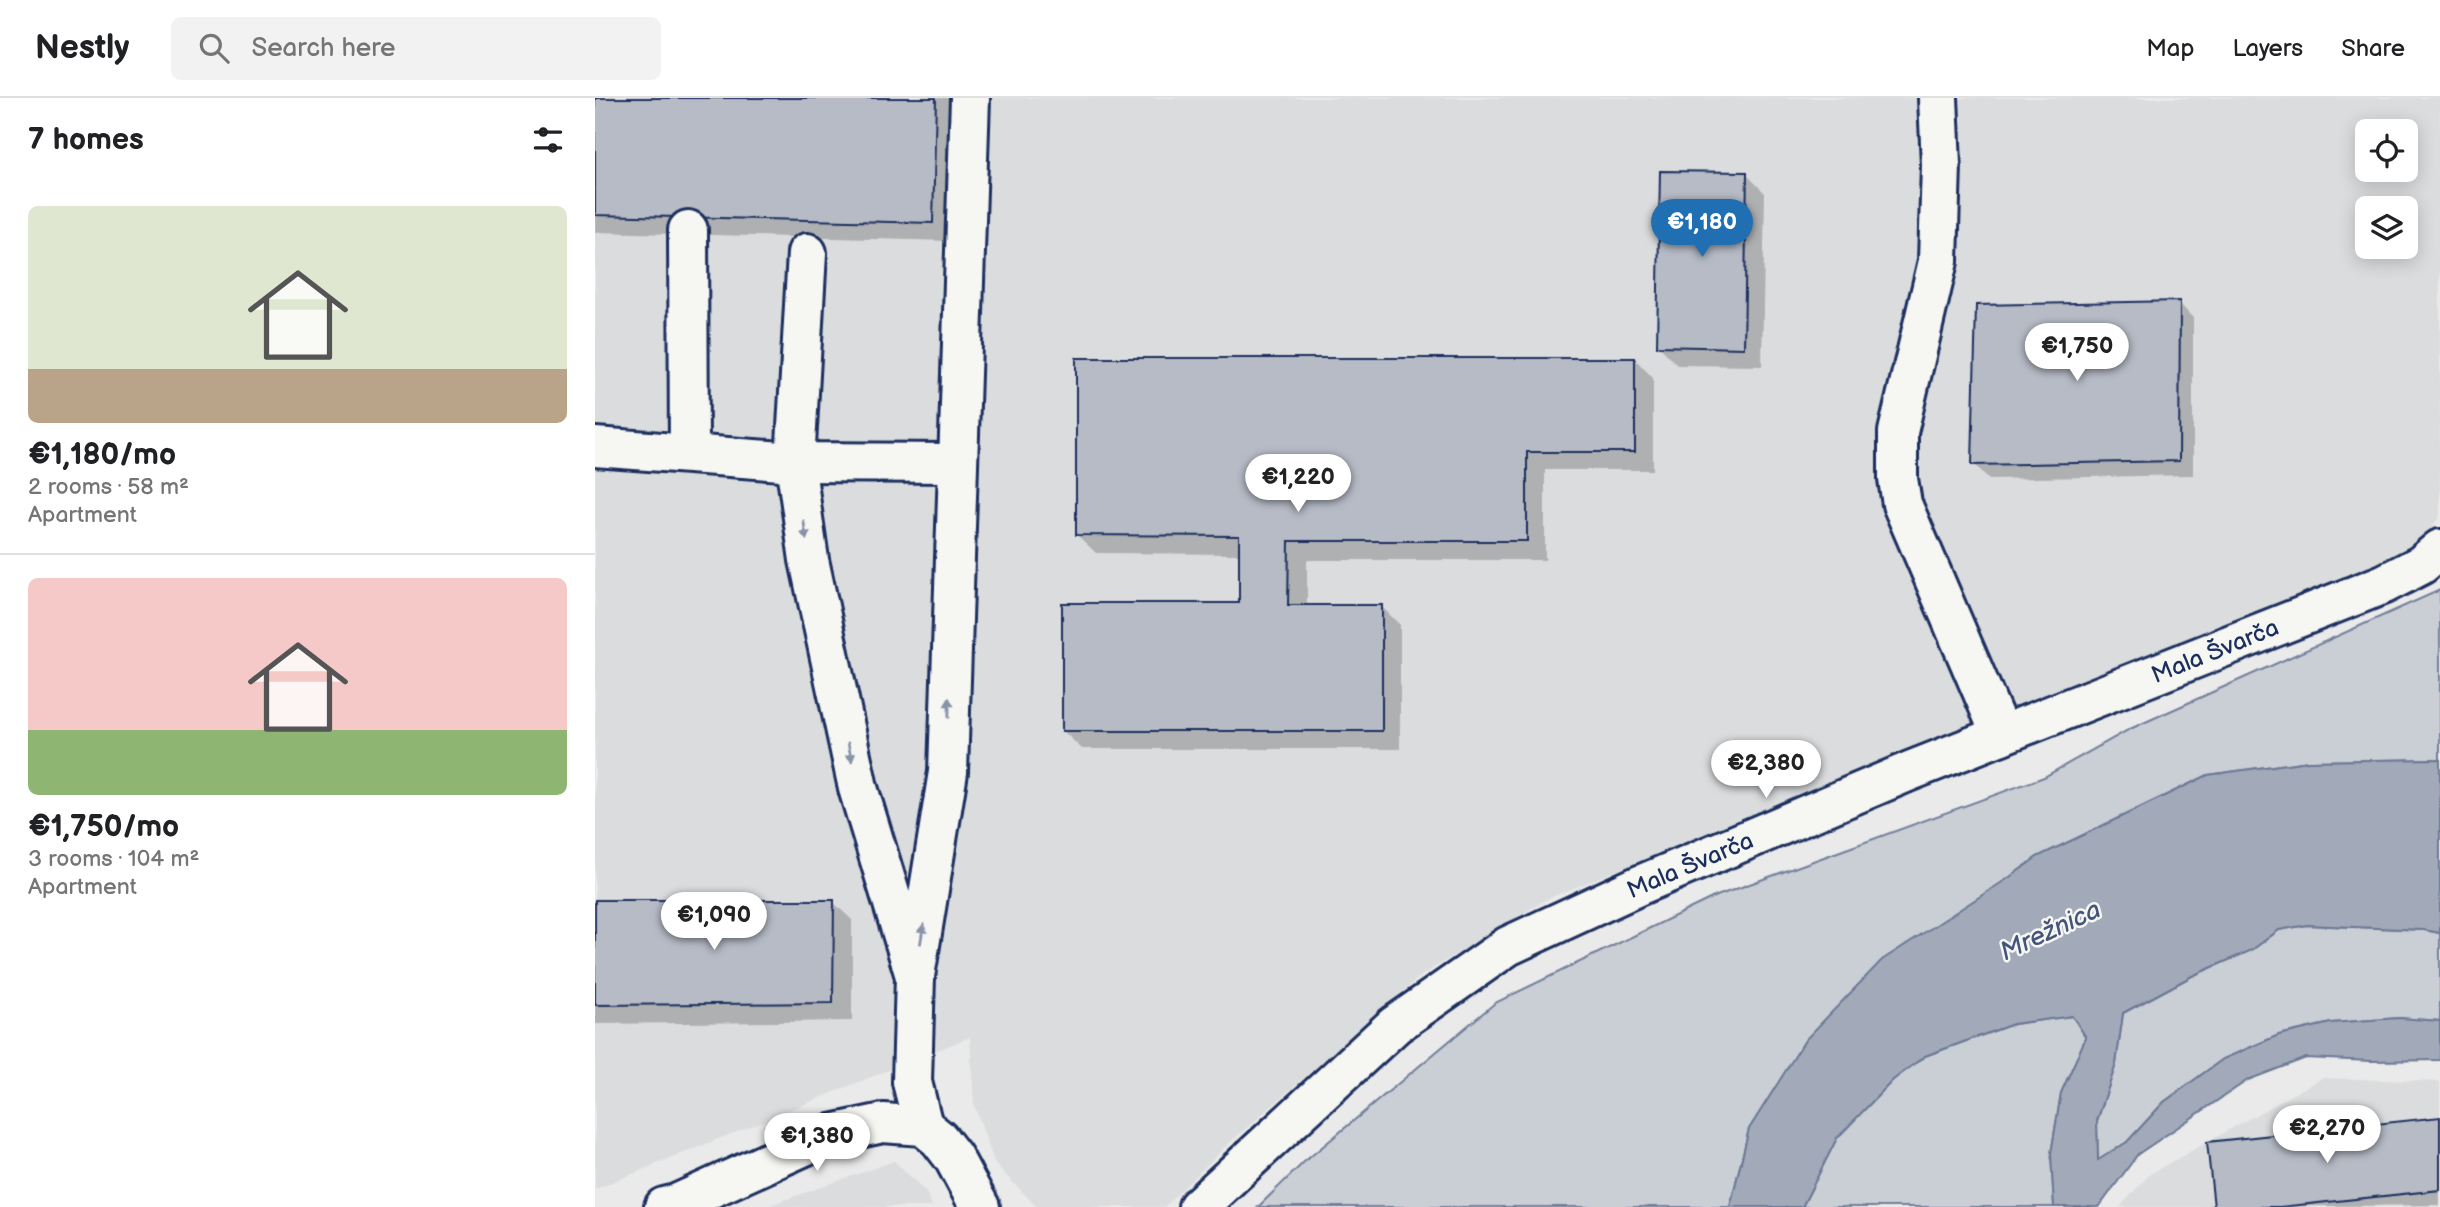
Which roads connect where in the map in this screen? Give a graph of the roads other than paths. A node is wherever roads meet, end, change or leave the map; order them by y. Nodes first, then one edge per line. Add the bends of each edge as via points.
1 (970, 98) edge
2 (1938, 98) edge
3 (688, 230) dead end
4 (807, 253) dead end
5 (595, 447) edge
6 (689, 453) junction
7 (795, 462) junction
8 (957, 463) junction
9 (2440, 549) edge
10 (2001, 735) junction
11 (915, 976) junction
12 (923, 1126) junction
13 (974, 1202) edge
14 (664, 1207) edge
15 (1198, 1207) edge

1 - 8 street
2 - 10 street via 1938,261 1898,432 1898,479 1902,504
3 - 6 street
4 - 7 street
5 - 6 street
6 - 7 street
7 - 8 street
7 -> 11 street via 809,560 858,788
11 -> 8 street via 948,772
9 - 10 street, Mala Švarča via 2384,584
10 - 15 street, Mala Švarča via 1640,885 1508,946 1395,1025
11 - 12 street via 912,1082
12 - 13 street via 953,1157
12 - 14 street via 883,1123 831,1134

